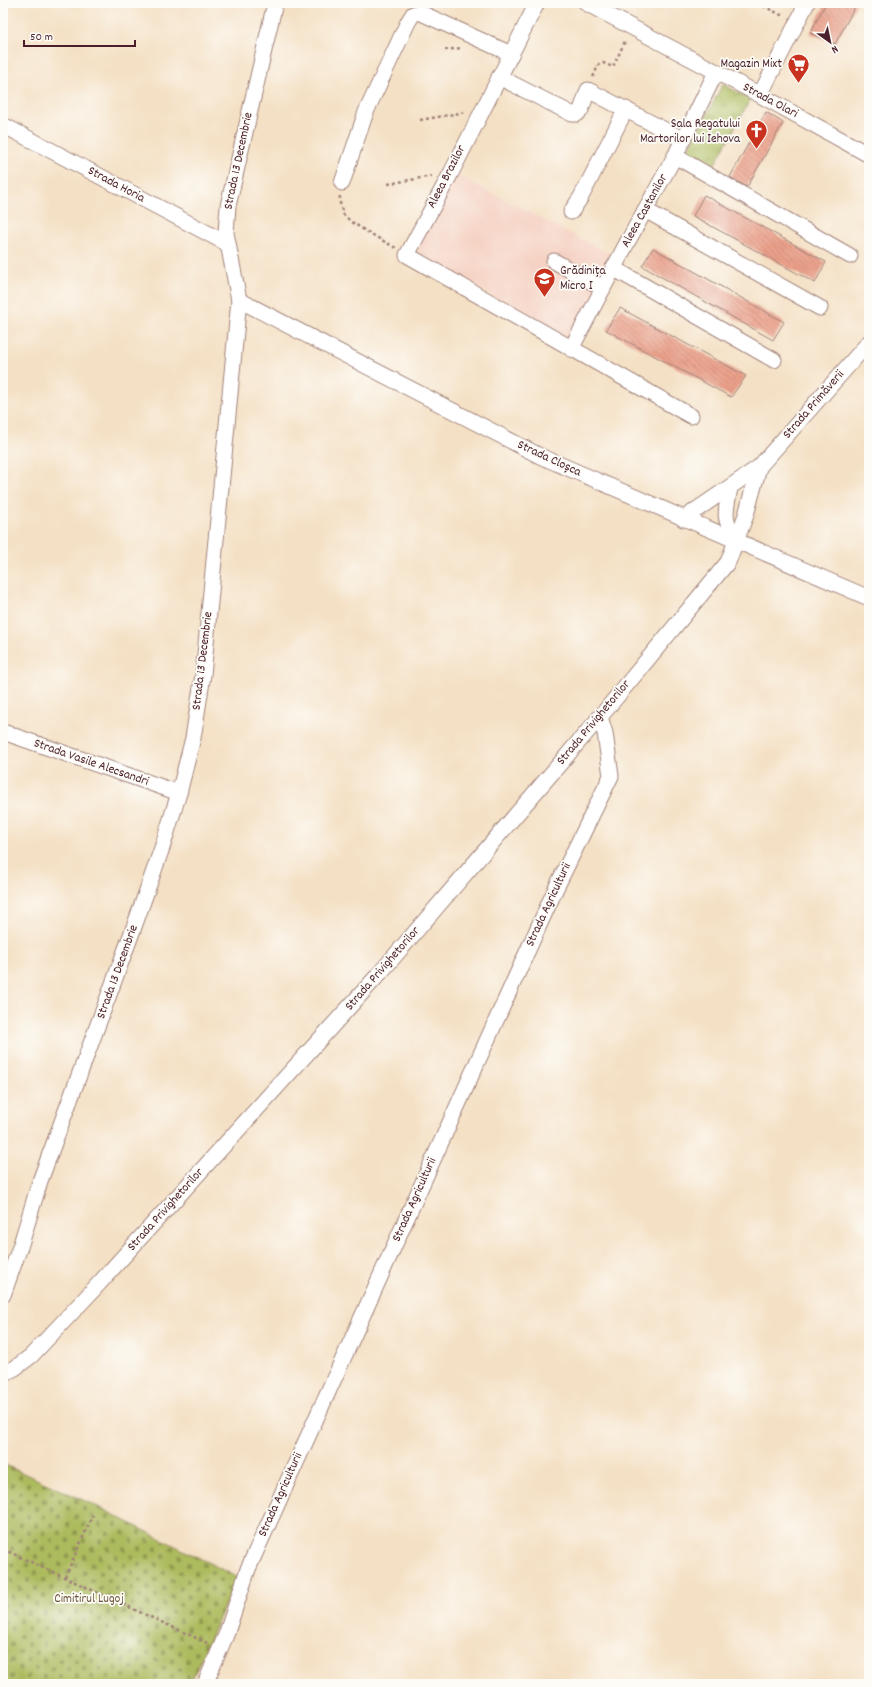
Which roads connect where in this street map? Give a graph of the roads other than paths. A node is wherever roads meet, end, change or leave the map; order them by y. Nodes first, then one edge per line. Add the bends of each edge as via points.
1 (275, 3) edge
2 (537, 3) edge
3 (586, 3) edge
4 (808, 3) edge
5 (511, 54) junction
6 (716, 72) junction
7 (499, 77) junction
8 (760, 95) junction
9 (626, 109) junction
10 (3, 125) edge
11 (682, 138) junction
12 (869, 155) edge
13 (675, 156) junction
14 (342, 183) road end
15 (645, 210) junction
16 (571, 212) dead end
17 (228, 244) junction
18 (850, 256) dead end
19 (554, 261) dead end
20 (613, 268) junction
21 (603, 288) junction
22 (239, 300) junction
23 (820, 308) dead end
24 (869, 342) edge
25 (571, 349) junction
26 (774, 360) dead end
27 (691, 416) dead end
28 (759, 467) junction
29 (730, 488) junction
30 (683, 519) junction
31 (735, 540) junction
32 (869, 598) edge
33 (600, 717) junction
34 (3, 732) edge
35 (179, 793) junction
36 (3, 1295) edge
37 (3, 1374) edge
38 (205, 1684) edge

1 - 17 street, Strada 13 Decembrie via 228,206
2 - 5 street, Aleea Brazilor
3 - 6 street, Strada Olari
4 - 8 street
5 - 7 street, Aleea Brazilor
5 - 14 street via 419,12 413,14 366,112
6 - 8 street, Strada Olari
6 - 11 street, Aleea Castanilor
7 - 9 street via 572,114 577,114 581,110 588,90
7 - 25 street, Aleea Brazilor via 406,255
8 - 12 street, Strada Olari
9 - 11 street
9 - 16 street
10 - 17 street, Strada Horia
11 - 13 street, Aleea Castanilor
13 - 15 street, Aleea Castanilor
13 - 18 street
15 - 20 street, Aleea Castanilor
15 - 23 street
17 - 22 street, Strada 13 Decembrie
19 - 21 street
20 - 21 street, Aleea Castanilor
20 - 26 street
21 - 25 street, Aleea Castanilor
22 - 30 street, Strada Cloșca via 540,456
22 - 35 street, Strada 13 Decembrie via 203,675 193,738
24 - 28 street, Strada Primăverii
25 - 27 street
28 - 29 street, Strada Primăverii
28 - 31 street, Strada Primăverii via 746,515
29 - 30 street, Strada Primăverii
29 - 31 street via 725,510
30 - 31 street, Strada Cloșca
31 - 32 street, Strada Cloșca
31 - 33 street, Strada Privighetorilor via 728,562
33 - 37 street, Strada Privighetorilor via 380,973 94,1289 31,1356
33 - 38 street, Strada Agriculturii via 611,776 553,895 248,1569 226,1635
34 - 35 street, Strada Vasile Alecsandri
35 - 36 street, Strada 13 Decembrie via 134,927 40,1181

